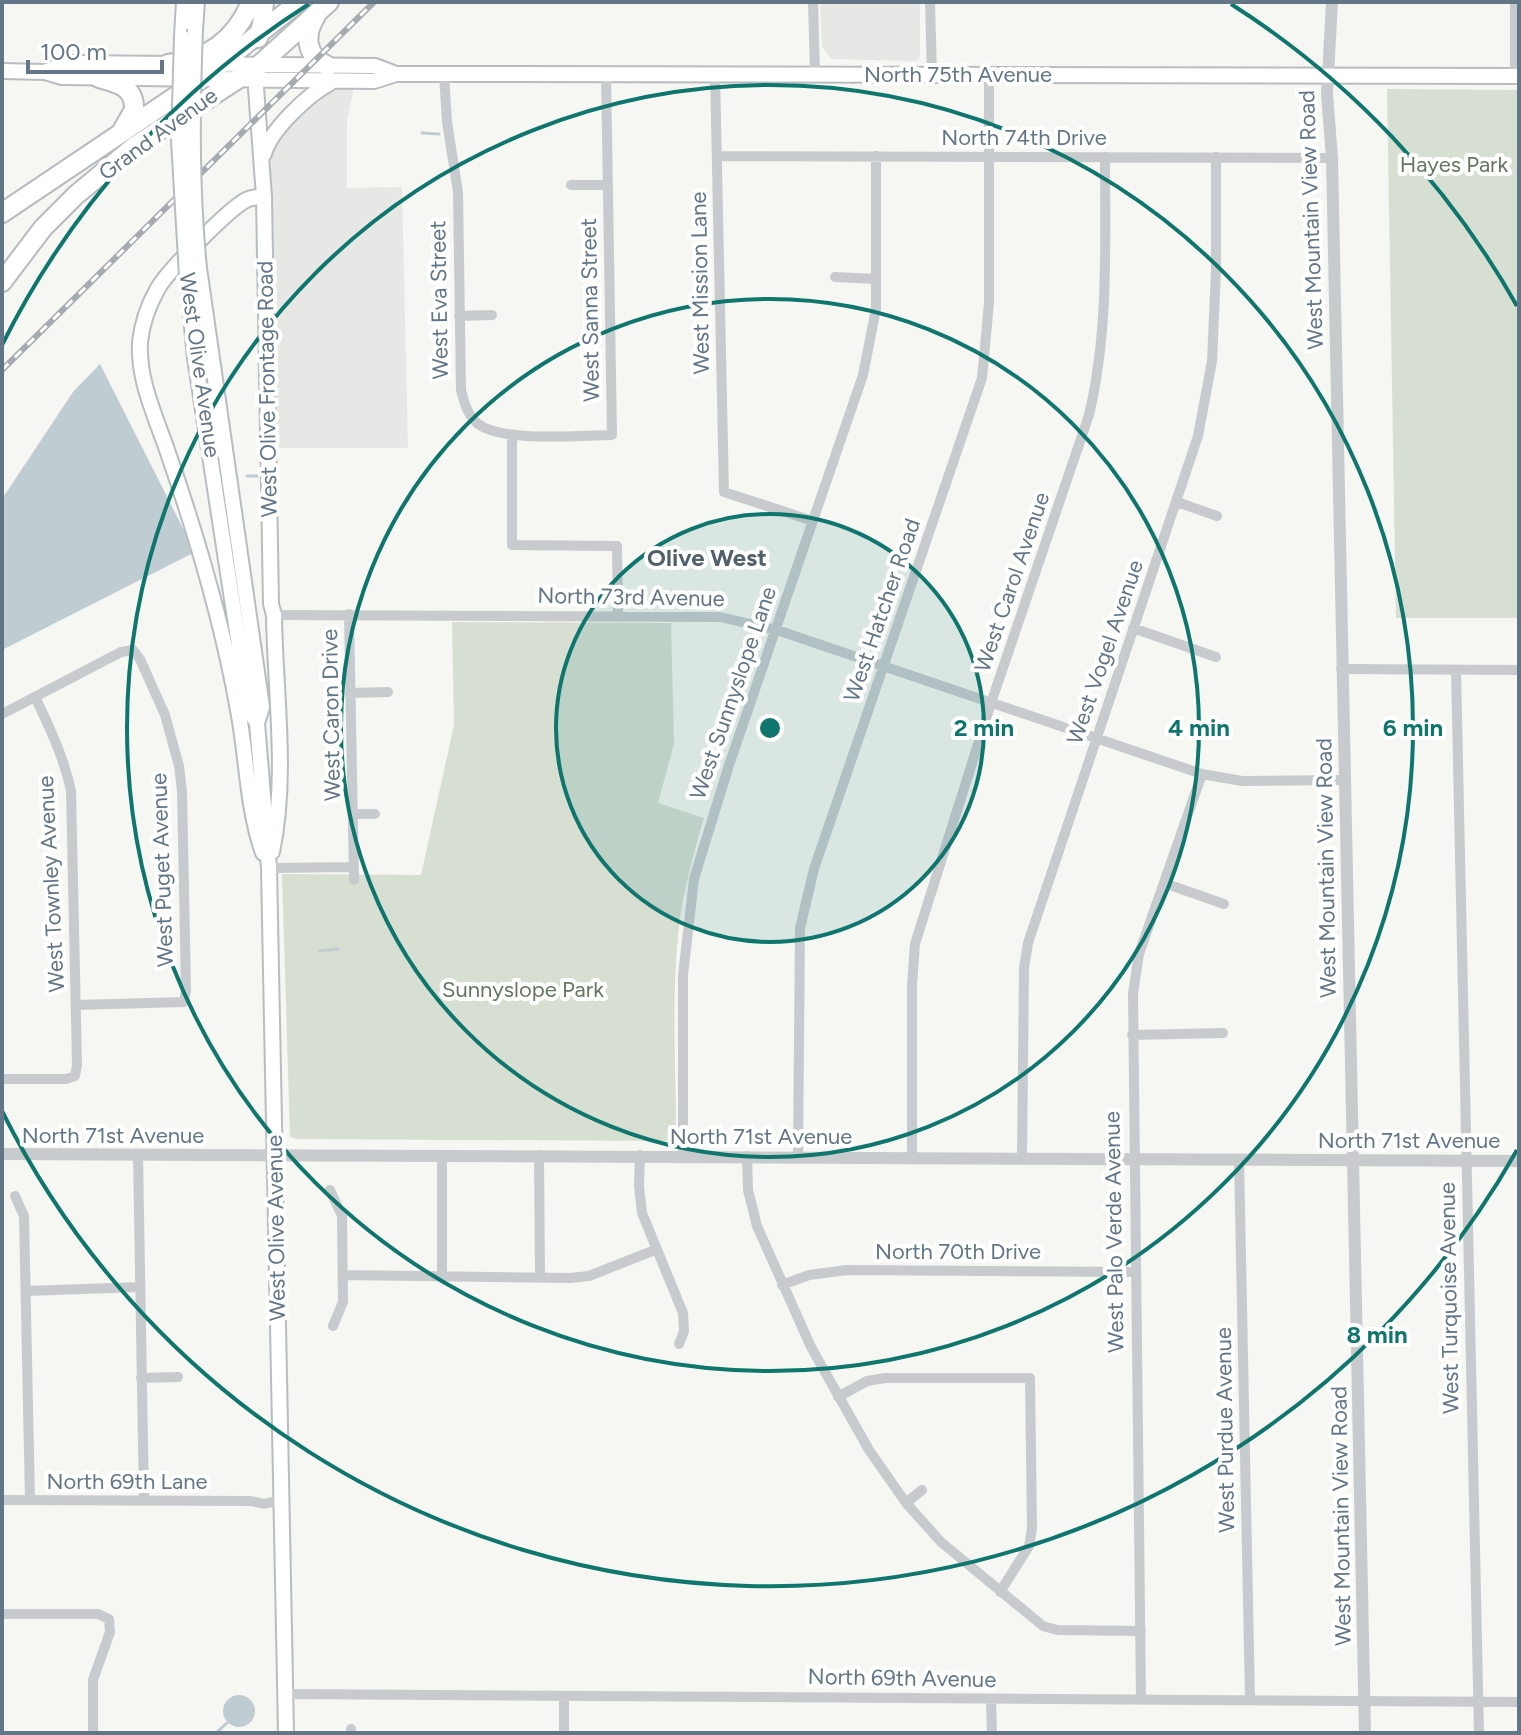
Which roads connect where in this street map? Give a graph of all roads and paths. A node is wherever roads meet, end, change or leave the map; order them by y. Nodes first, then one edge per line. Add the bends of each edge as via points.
1 (184, 2) edge
2 (197, 2) edge
3 (251, 2) edge
4 (264, 2) edge
5 (299, 2) edge
6 (813, 2) edge
7 (930, 2) edge
8 (1332, 2) edge
9 (1515, 2) edge
10 (323, 8) edge
11 (266, 30) junction
12 (188, 33) junction
13 (168, 64) junction
14 (2, 71) edge
15 (45, 72) junction
16 (240, 72) junction
17 (606, 73) junction
18 (715, 73) junction
19 (330, 74) junction
20 (444, 74) junction
21 (815, 74) junction
22 (989, 74) junction
23 (932, 75) junction
24 (1328, 75) junction
25 (1517, 76) edge
26 (99, 78) junction
27 (203, 78) junction
28 (115, 138) junction
29 (717, 156) junction
30 (876, 156) junction
31 (990, 157) junction
32 (1105, 157) junction
33 (1216, 157) junction
34 (1332, 158) junction
35 (263, 162) junction
36 (571, 185) dead end
37 (608, 185) junction
38 (264, 197) junction
39 (2, 213) edge
40 (835, 277) dead end
41 (876, 279) junction
42 (2, 282) edge
43 (492, 315) dead end
44 (459, 316) junction
45 (512, 435) junction
46 (1177, 502) junction
47 (1217, 516) dead end
48 (813, 521) junction
49 (349, 614) junction
50 (274, 615) junction
51 (618, 615) junction
52 (1133, 628) junction
53 (777, 630) junction
54 (1216, 657) dead end
55 (883, 668) junction
56 (1341, 669) junction
57 (1456, 670) junction
58 (1519, 670) edge
59 (388, 692) dead end
60 (350, 693) junction
61 (35, 697) junction
62 (991, 703) junction
63 (2, 714) edge
64 (1096, 740) junction
65 (1202, 774) junction
66 (1345, 780) junction
67 (353, 814) junction
68 (375, 814) dead end
69 (354, 867) junction
70 (269, 868) junction
71 (354, 880) dead end
72 (1164, 883) junction
73 (1224, 904) dead end
74 (76, 1005) junction
75 (1223, 1033) dead end
76 (1132, 1035) junction
77 (2, 1079) edge
78 (2, 1154) edge
79 (138, 1154) junction
80 (539, 1155) junction
81 (640, 1155) junction
82 (683, 1155) junction
83 (275, 1156) junction
84 (442, 1156) junction
85 (747, 1156) junction
86 (798, 1156) junction
87 (912, 1157) junction
88 (1022, 1158) junction
89 (1133, 1158) junction
90 (1239, 1159) junction
91 (1352, 1159) junction
92 (1466, 1161) junction
93 (1519, 1161) edge
94 (330, 1190) dead end
95 (15, 1196) dead end
96 (655, 1250) junction
97 (1135, 1272) junction
98 (343, 1275) junction
99 (442, 1275) junction
100 (540, 1277) junction
101 (782, 1285) junction
102 (140, 1287) junction
103 (26, 1291) junction
104 (333, 1326) dead end
105 (679, 1344) dead end
106 (178, 1377) dead end
107 (141, 1378) junction
108 (838, 1397) junction
109 (922, 1490) dead end
110 (2, 1500) edge
111 (30, 1500) junction
112 (281, 1500) junction
113 (144, 1501) junction
114 (906, 1503) junction
115 (1000, 1592) junction
116 (2, 1614) edge
117 (1141, 1631) junction
118 (285, 1694) junction
119 (564, 1696) junction
120 (991, 1699) junction
121 (1141, 1700) junction
122 (1250, 1700) junction
123 (1365, 1701) junction
124 (1478, 1701) junction
125 (1519, 1702) edge
126 (93, 1733) edge
127 (286, 1733) edge
128 (564, 1733) edge
129 (992, 1733) edge
130 (1365, 1733) edge
131 (1479, 1733) edge

1 - 12 main road, West Olive Avenue
2 - 12 main road, West Olive Avenue
3 - 13 highway via 234,32 214,49
4 - 11 highway
5 - 11 highway, Grand Avenue
6 - 21 street
7 - 23 street
8 - 24 street, West Mountain View Road
9 - 25 street
10 - 16 highway, Grand Avenue
10 - 19 highway via 308,28 309,46
11 - 16 highway
11 - 16 highway, Grand Avenue
12 - 70 main road, West Olive Avenue, bridge via 193,272 262,707 257,723
13 - 15 main road, North 75th Avenue via 65,63
13 - 16 main road, North 75th Avenue
14 - 15 main road, North 75th Avenue
15 - 26 main road, North 75th Avenue
16 - 19 main road, North 75th Avenue
16 - 27 highway, Grand Avenue
16 - 35 main road, West Olive Frontage Road
16 - 42 highway, Grand Avenue via 76,195
17 - 18 main road, North 75th Avenue
17 - 20 main road, North 75th Avenue
17 - 37 street, West Sanna Street
18 - 21 main road, North 75th Avenue
18 - 29 street, West Mission Lane
19 - 20 main road, North 75th Avenue via 375,66 396,74
19 - 35 main road via 269,139
20 - 44 street, West Eva Street via 458,192
21 - 23 main road, North 75th Avenue
22 - 23 main road, North 75th Avenue
22 - 24 main road, North 75th Avenue
22 - 31 street, West Hatcher Road
24 - 25 main road, North 75th Avenue
24 - 34 street, West Mountain View Road
26 - 27 main road, North 75th Avenue
26 - 28 highway via 123,85 134,99 132,118
27 - 28 highway, Grand Avenue
28 - 39 highway, Grand Avenue
29 - 30 street, North 74th Drive
29 - 48 street, West Mission Lane via 724,492
30 - 31 street, North 74th Drive
30 - 41 street, West Sunnyslope Lane
31 - 32 street, North 74th Drive
31 - 55 street, West Hatcher Road via 989,303 982,378
32 - 33 street, North 74th Drive
32 - 62 street, West Carol Avenue via 1106,306 1099,375 1076,459
33 - 34 street, North 74th Drive
33 - 46 street, West Vogel Avenue via 1212,361 1198,436
34 - 56 street, West Mountain View Road
35 - 38 main road, West Olive Frontage Road
36 - 37 street, West Sanna Street
37 - 45 street, West Sanna Street via 612,435
38 - 50 main road, West Olive Frontage Road
38 - 70 main road via 236,207 158,287 147,309 140,353 144,382 217,612 238,709 255,830
40 - 41 street
41 - 48 street, West Sunnyslope Lane via 863,375
43 - 44 street
44 - 45 street, West Eva Street via 464,404 479,425
45 - 51 street via 512,545 617,546
46 - 47 street
46 - 52 street, West Vogel Avenue
48 - 53 street, West Sunnyslope Lane
49 - 50 street, North 73rd Avenue
49 - 51 street, North 73rd Avenue
49 - 60 street, West Caron Drive
50 - 70 main road, West Olive Frontage Road via 278,822
51 - 53 street, North 73rd Avenue via 720,617
52 - 54 street
52 - 64 street, West Vogel Avenue
53 - 55 street, North 73rd Avenue
53 - 82 street, West Sunnyslope Lane via 694,879 683,975
55 - 62 street, North 73rd Avenue
55 - 86 street, West Hatcher Road via 814,869 800,928
56 - 57 street
56 - 66 street, West Mountain View Road
57 - 58 street
57 - 92 street, West Turquoise Avenue
59 - 60 street
60 - 67 street, West Caron Drive
61 - 63 street
61 - 74 street, West Townley Avenue via 56,738 71,790
61 - 74 street, West Puget Avenue via 133,650 165,715 179,766 184,1002
62 - 64 street, North 73rd Avenue
62 - 87 street, West Carol Avenue via 915,944
64 - 65 street, North 73rd Avenue
64 - 88 street, West Vogel Avenue via 1028,943
65 - 66 street, North 73rd Avenue via 1242,781
65 - 72 street, West Palo Verde Avenue
66 - 91 street, West Mountain View Road
67 - 68 street, West Caron Drive
67 - 69 street, West Caron Drive
69 - 70 street
69 - 71 street, West Caron Drive
70 - 83 main road, West Olive Avenue
72 - 73 street
72 - 76 street, West Palo Verde Avenue via 1134,975
74 - 77 street, West Townley Avenue via 75,1076
75 - 76 street
76 - 89 street, West Palo Verde Avenue
78 - 79 street, North 71st Avenue
79 - 83 street, North 71st Avenue
79 - 102 street
80 - 81 street, North 71st Avenue
80 - 84 street, North 71st Avenue
80 - 100 street
81 - 82 street, North 71st Avenue
81 - 96 street via 640,1200
82 - 85 street, North 71st Avenue
83 - 84 street, North 71st Avenue
83 - 112 main road, West Olive Avenue
84 - 99 street
85 - 86 street, North 71st Avenue
85 - 101 street via 752,1208
86 - 87 street, North 71st Avenue
87 - 88 street, North 71st Avenue
88 - 89 street, North 71st Avenue
89 - 90 street, North 71st Avenue
89 - 97 street, West Palo Verde Avenue
90 - 91 street, North 71st Avenue
90 - 122 street, West Purdue Avenue
91 - 92 street, North 71st Avenue
91 - 123 street, West Mountain View Road
92 - 93 street, North 71st Avenue
92 - 124 street, West Turquoise Avenue
94 - 98 street via 342,1216
95 - 103 street via 24,1216
96 - 100 street via 589,1276
96 - 105 street via 683,1313
97 - 101 street, North 70th Drive via 847,1270
97 - 117 street, West Palo Verde Avenue
98 - 99 street
98 - 104 street via 343,1302
99 - 100 street
101 - 108 street
102 - 103 street
102 - 107 street
103 - 111 street
106 - 107 street
107 - 113 street
108 - 114 street
108 - 115 street via 885,1378 1030,1378 1032,1528 1029,1546
109 - 114 street
110 - 111 street, North 69th Lane
111 - 113 street, North 69th Lane
112 - 113 street, North 69th Lane
112 - 118 main road, West Olive Avenue
114 - 115 street via 941,1542
115 - 117 street via 1043,1626 1057,1630
116 - 126 street via 98,1614 109,1619 110,1632 93,1680
117 - 121 street, West Palo Verde Avenue
118 - 119 street, North 69th Avenue
118 - 127 main road, West Olive Avenue
119 - 120 street, North 69th Avenue
119 - 128 street
120 - 121 street, North 69th Avenue
120 - 129 street
121 - 122 street, North 69th Avenue
122 - 123 street, North 69th Avenue
123 - 124 street, North 69th Avenue
123 - 130 street, West Mountain View Road
124 - 125 street, North 69th Avenue
124 - 131 street, West Turquoise Avenue

